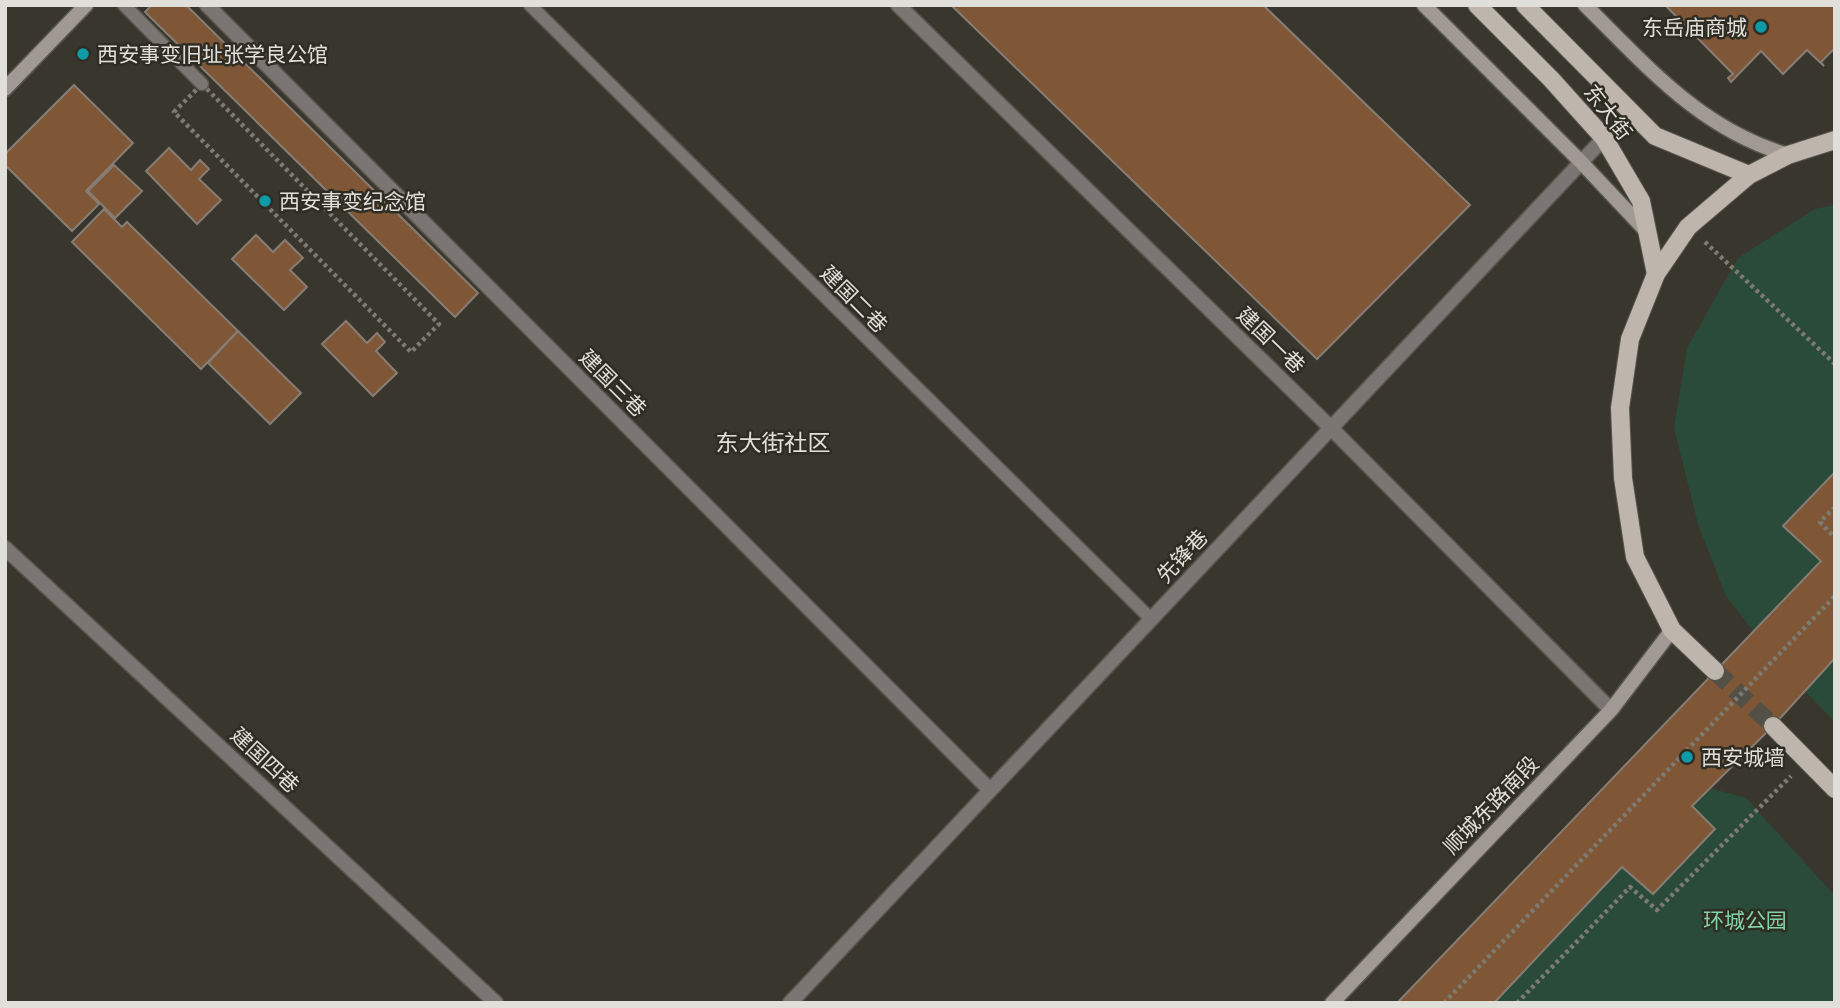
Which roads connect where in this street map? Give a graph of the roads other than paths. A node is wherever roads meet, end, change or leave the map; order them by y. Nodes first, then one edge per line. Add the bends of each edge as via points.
1 (86, 5) edge
2 (124, 5) edge
3 (207, 5) edge
4 (530, 5) edge
5 (898, 5) edge
6 (1424, 5) edge
7 (1477, 5) edge
8 (1525, 5) edge
9 (1585, 5) edge
10 (202, 85) road end
11 (5, 89) edge
12 (1604, 138) junction
13 (1835, 140) edge
14 (1788, 155) junction
15 (1581, 162) junction
16 (1749, 175) junction
17 (1647, 232) junction
18 (1656, 274) junction
19 (1331, 428) junction
20 (5, 548) edge
21 (1150, 619) junction
22 (1672, 630) junction
23 (1715, 671) tunnel mouth
24 (1611, 710) junction
25 (1773, 726) tunnel mouth
26 (1835, 789) edge
27 (990, 790) junction
28 (496, 1003) edge
29 (790, 1003) edge
30 (1332, 1003) edge

1 - 11 street
2 - 10 lane
3 - 27 street, 建国三巷
4 - 21 lane, 建国二巷
5 - 19 street, 建国一巷
6 - 15 street
7 - 12 main road, 东大街
8 - 16 main road, 东大街 via 1656,136
9 - 14 street via 1696,109 1728,131
12 - 15 street, 先锋巷
12 - 17 main road, 东大街 via 1641,201
13 - 14 main road
14 - 16 main road
15 - 17 street
15 - 19 street, 先锋巷
16 - 18 main road via 1688,227
17 - 18 main road, 东大街
18 - 22 main road via 1629,339 1620,408 1623,478 1635,557
19 - 21 street, 先锋巷
19 - 24 street, 建国一巷
20 - 28 street, 建国四巷
21 - 27 street, 先锋巷
22 - 23 main road
22 - 24 street, 顺城东路南段
24 - 30 street, 顺城东路南段
25 - 26 main road
27 - 29 street, 先锋巷

